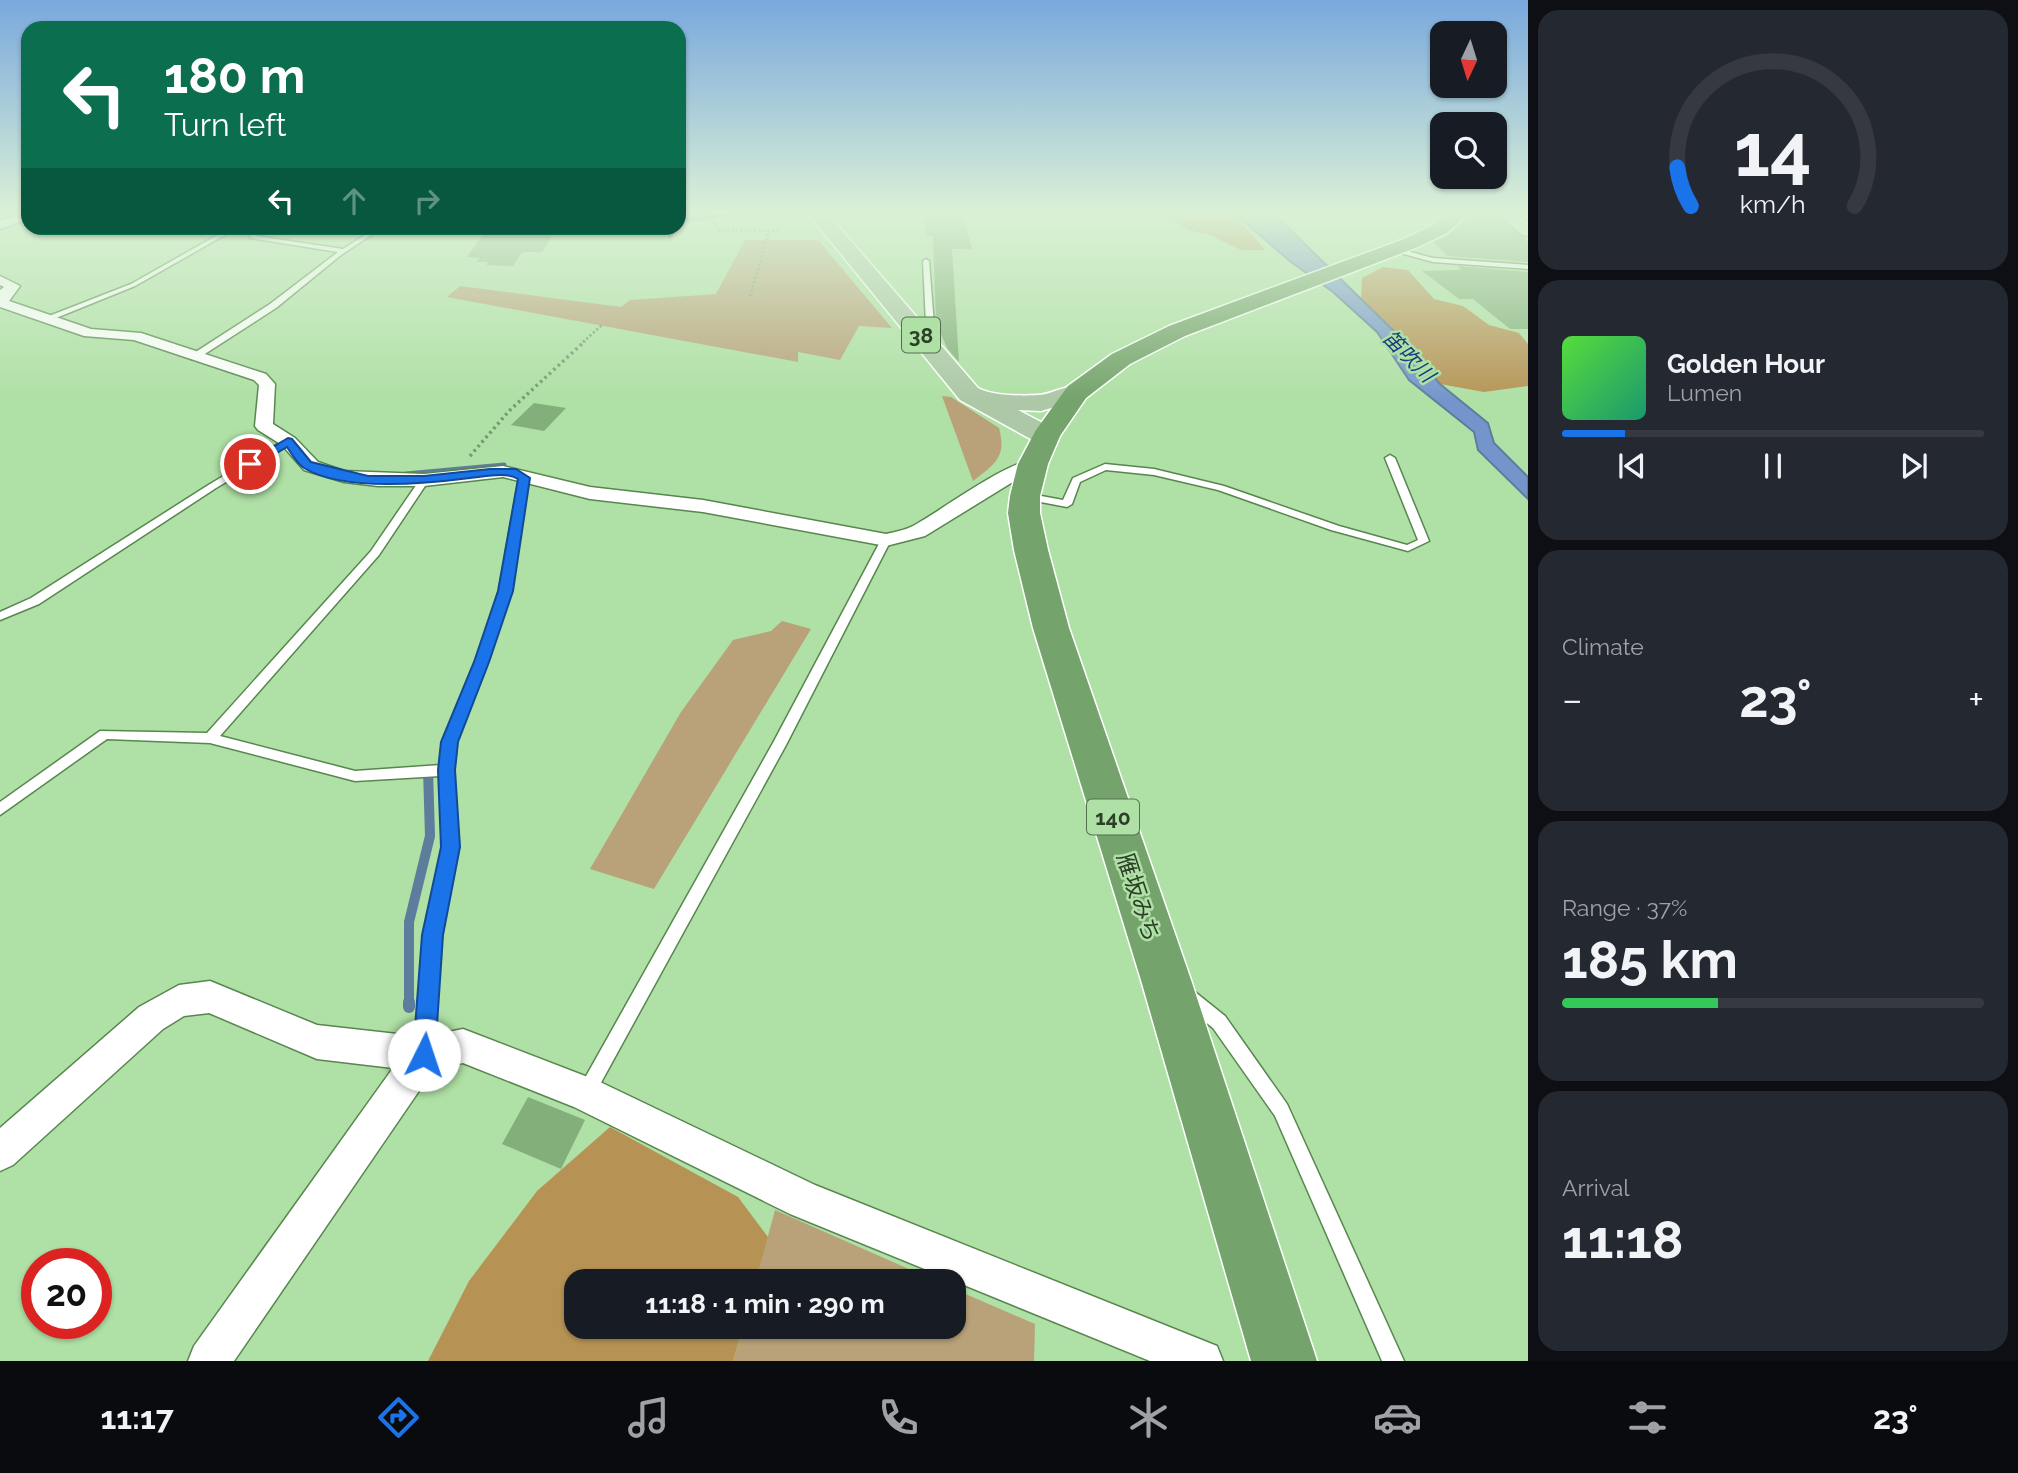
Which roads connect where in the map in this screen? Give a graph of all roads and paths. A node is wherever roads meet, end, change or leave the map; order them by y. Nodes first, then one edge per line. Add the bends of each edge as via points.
1 (151, 275) edge
2 (315, 275) edge
3 (756, 275) edge
4 (869, 275) edge
5 (927, 275) edge
6 (1330, 275) edge
7 (0, 280) edge
8 (750, 296) dead end
9 (48, 318) junction
10 (603, 324) dead end
11 (915, 328) junction
12 (194, 357) junction
13 (1077, 392) junction
14 (969, 394) junction
15 (288, 441) junction
16 (1390, 458) dead end
17 (1034, 465) junction
18 (520, 475) junction
19 (424, 480) junction
20 (886, 540) junction
21 (0, 616) edge
22 (210, 737) junction
23 (447, 770) junction
24 (0, 809) edge
25 (1166, 980) junction
26 (424, 1055) junction
27 (585, 1094) junction
28 (0, 1152) edge
29 (209, 1361) edge
30 (1202, 1361) edge
31 (1284, 1361) edge
32 (1394, 1361) edge

1 - 9 lane
2 - 12 lane
3 - 8 path
4 - 11 main road, 38
5 - 11 lane via 930,325
6 - 13 highway via 1177,331 1121,359
7 - 9 street via 13,286 1,303
9 - 12 street via 89,333 136,336
10 - 18 path via 509,411 466,461 510,461
11 - 14 main road, 38
12 - 15 street via 260,377 267,384 264,426
13 - 14 main road via 1041,404
13 - 17 highway
14 - 17 main road, 38
15 - 19 street via 306,465 334,474 368,480
15 - 21 lane via 35,601
16 - 17 lane via 1424,541 1408,548 1221,488 1154,472 1105,467 1076,480 1067,504
17 - 20 street via 918,532
17 - 25 highway, 雁坂みち / 140 via 1024,513 1031,550 1051,628
18 - 19 street via 490,472
18 - 20 street via 590,493 703,506
18 - 23 lane via 505,591 450,742
19 - 22 lane via 375,553
20 - 27 lane via 779,745
22 - 23 lane via 355,776
22 - 24 lane via 105,734
23 - 26 lane via 450,847 433,935
25 - 31 highway, 雁坂みち / 140
25 - 32 lane via 1219,1022 1281,1110
26 - 27 street via 463,1046
26 - 28 street via 317,1042 210,997 179,1001 151,1017
26 - 29 street
27 - 30 street via 804,1200

